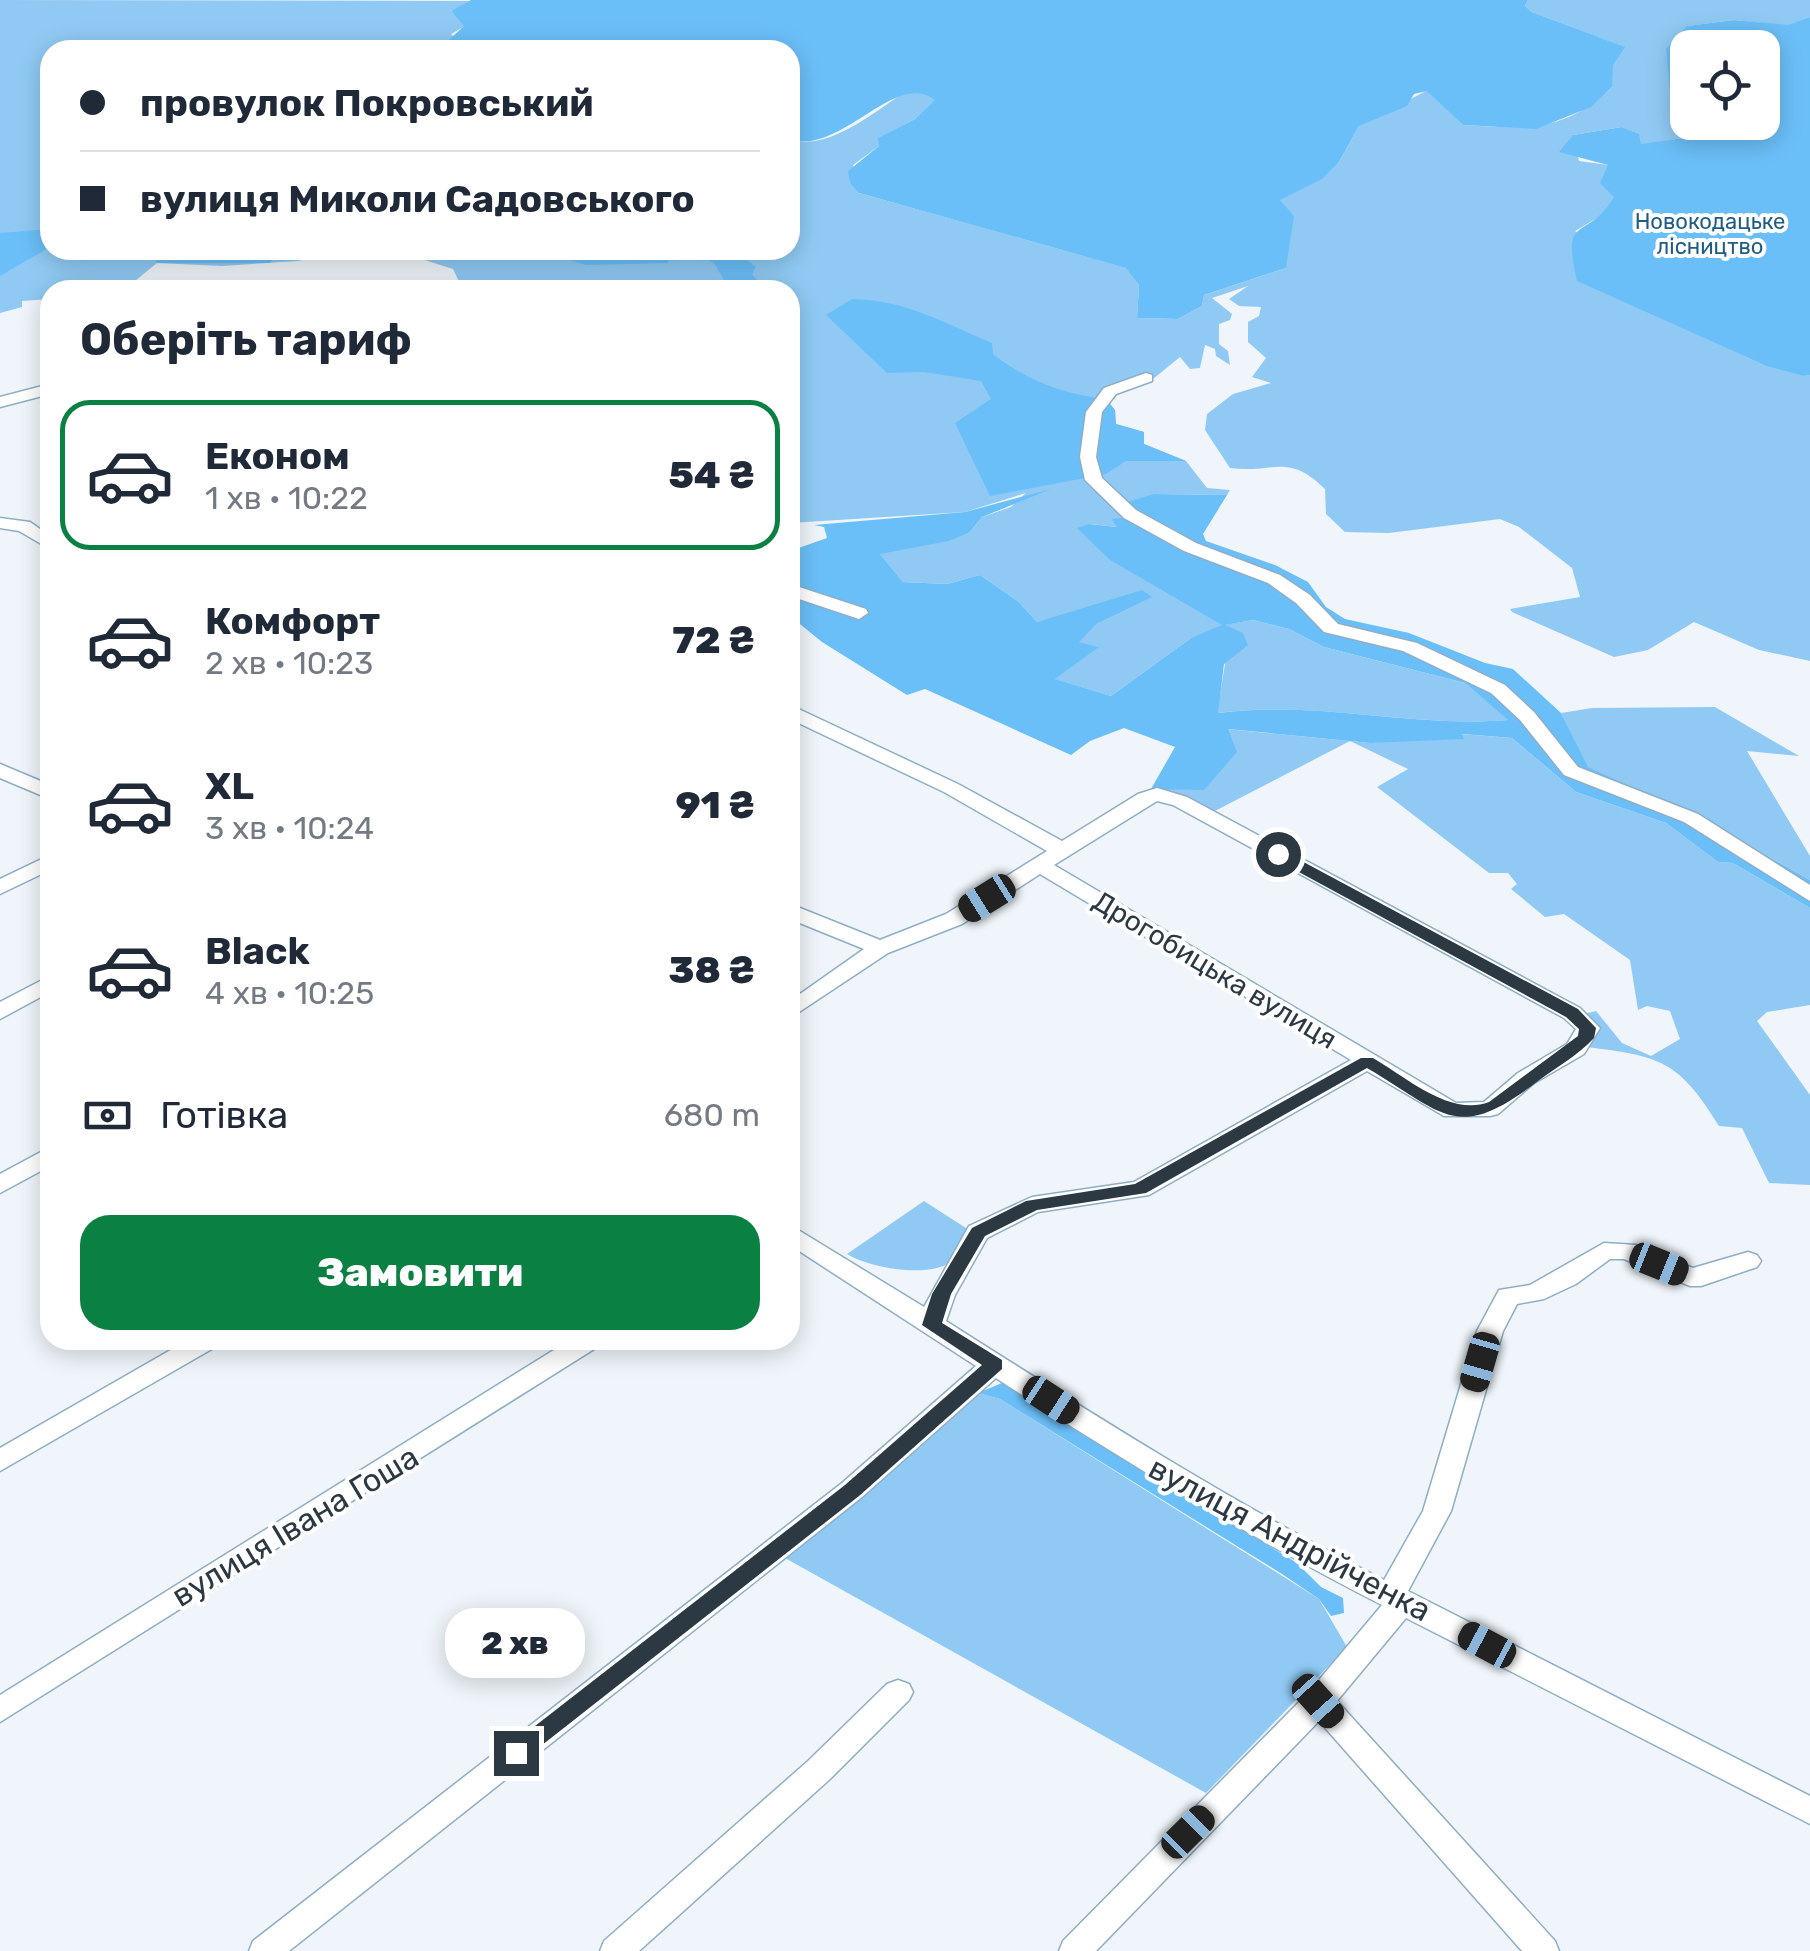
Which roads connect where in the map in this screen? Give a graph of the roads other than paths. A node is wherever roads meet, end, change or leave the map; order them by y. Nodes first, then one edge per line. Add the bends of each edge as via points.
1 (1146, 378) dead end
2 (40, 392) edge
3 (0, 402) edge
4 (0, 523) edge
5 (40, 537) edge
6 (800, 593) edge
7 (859, 613) dead end
8 (800, 715) edge
9 (0, 770) edge
10 (40, 788) edge
11 (1062, 850) junction
12 (1040, 865) junction
13 (40, 866) edge
14 (0, 888) edge
15 (1810, 896) edge
16 (800, 916) edge
17 (880, 948) junction
18 (40, 988) edge
19 (800, 1003) edge
20 (0, 1012) edge
21 (1367, 1061) junction
22 (40, 1161) edge
23 (0, 1185) edge
24 (800, 1242) edge
25 (1748, 1261) dead end
26 (932, 1325) junction
27 (191, 1350) edge
28 (574, 1350) edge
29 (995, 1364) junction
30 (0, 1461) edge
31 (1397, 1598) junction
32 (898, 1692) dead end
33 (1318, 1701) junction
34 (0, 1710) edge
35 (1810, 1810) edge
36 (264, 1951) edge
37 (616, 1951) edge
38 (1074, 1951) edge
39 (1543, 1951) edge

1 - 15 street via 1110,391 1094,412 1090,442 1094,480 1130,514 1190,547 1274,579 1331,628 1410,647 1498,690 1570,771 1690,818
2 - 3 street
4 - 5 street via 24,526
6 - 7 street
8 - 11 street
9 - 10 street
11 - 12 street
11 - 21 street, Дрогобицька вулиця via 1157,794 1180,801 1572,1013 1588,1028 1576,1049 1476,1113 1452,1110
12 - 17 street via 954,919
12 - 21 street, Дрогобицька вулиця
13 - 14 street
16 - 17 street
17 - 19 street
18 - 20 street
21 - 26 street via 1140,1189 1032,1205 978,1232
22 - 23 street
24 - 26 street, вулиця Андрійченка
25 - 31 street via 1701,1277 1628,1252 1604,1251 1566,1278 1508,1296 1490,1331 1437,1511
26 - 29 street, вулиця Андрійченка
27 - 30 street
28 - 34 street, вулиця Івана Гоша
29 - 31 street, вулиця Андрійченка via 1282,1541
29 - 36 street via 852,1490
31 - 33 street
31 - 35 street, вулиця Андрійченка
32 - 37 street
33 - 38 street
33 - 39 street

